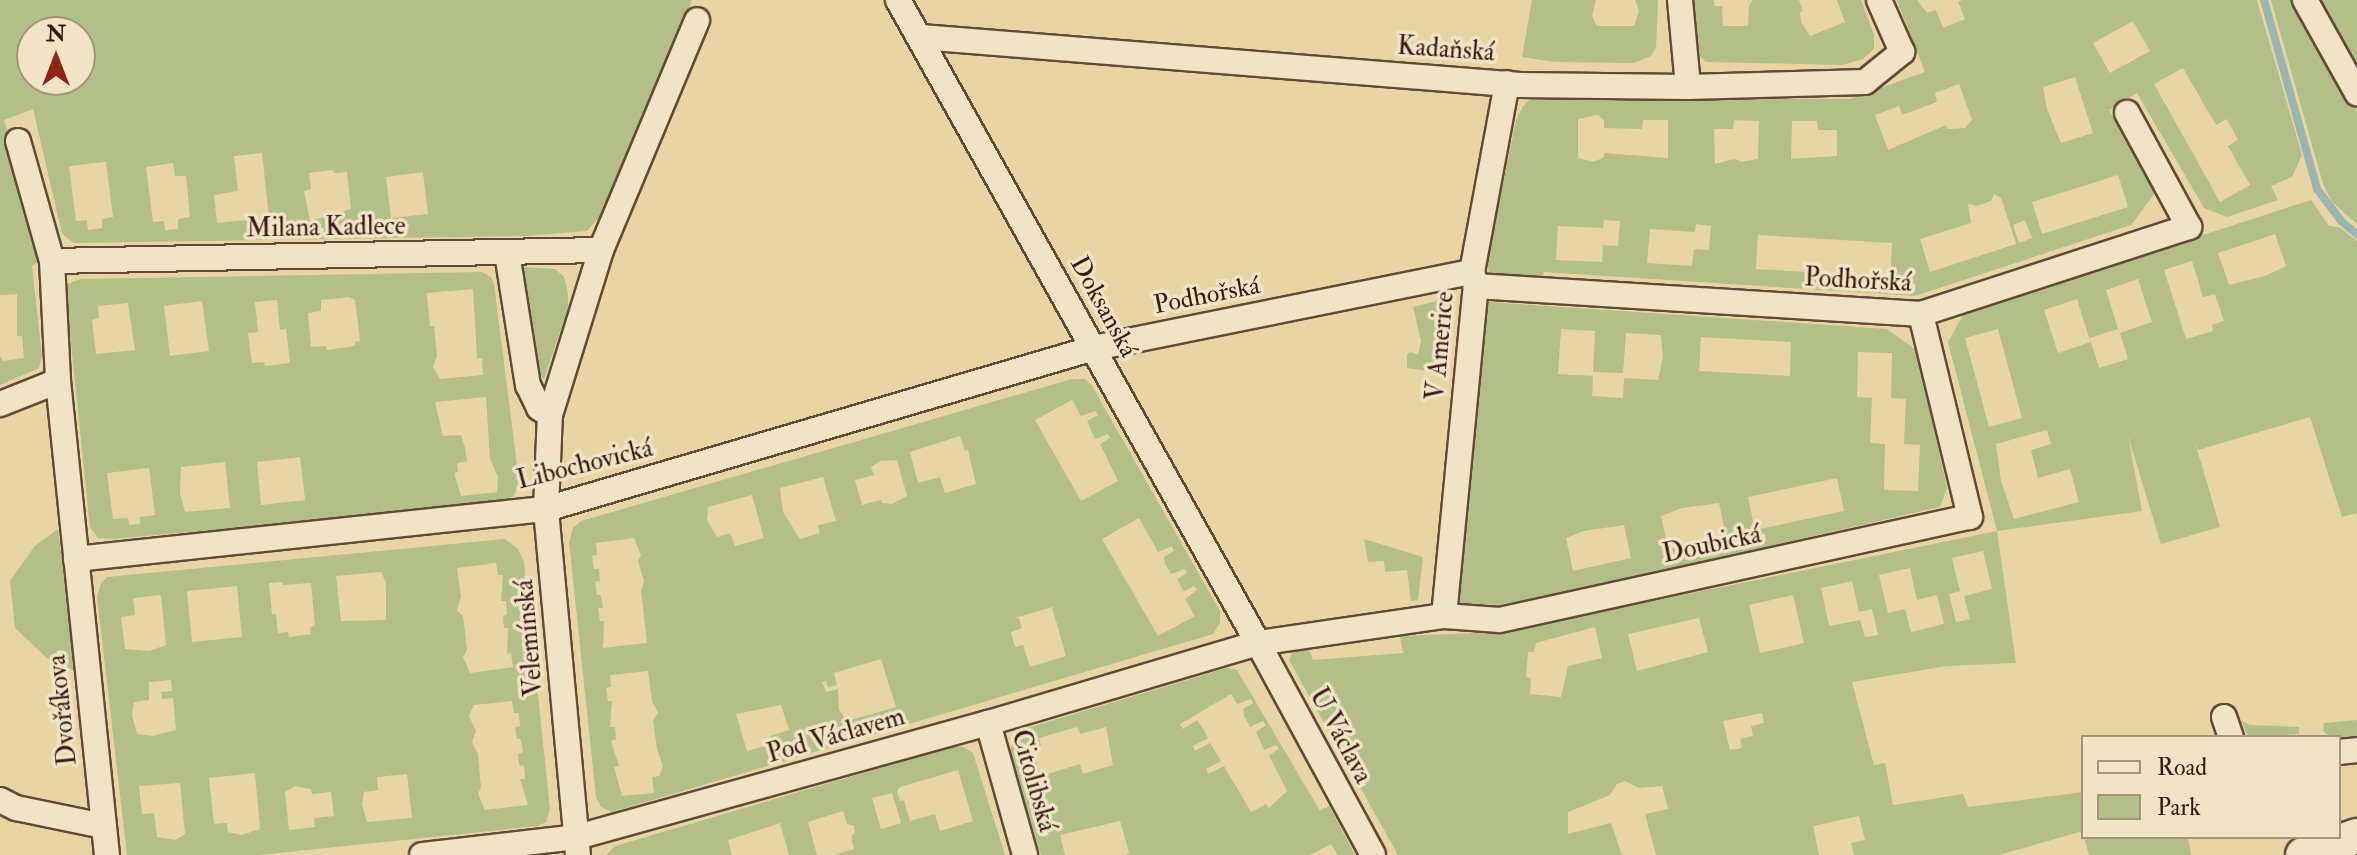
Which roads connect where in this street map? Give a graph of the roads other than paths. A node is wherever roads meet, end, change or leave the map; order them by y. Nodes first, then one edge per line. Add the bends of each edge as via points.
1 (898, 0) edge
2 (1680, 0) edge
3 (1879, 0) edge
4 (2305, 0) edge
5 (697, 20) dead end
6 (921, 37) junction
7 (1507, 83) junction
8 (1688, 87) junction
9 (2357, 93) edge
10 (2127, 113) dead end
11 (18, 141) dead end
12 (601, 250) junction
13 (507, 253) junction
14 (52, 261) junction
15 (1474, 279) junction
16 (1921, 314) junction
17 (1094, 348) junction
18 (58, 381) junction
19 (0, 404) edge
20 (550, 415) junction
21 (546, 509) junction
22 (76, 559) junction
23 (1444, 616) junction
24 (1258, 643) junction
25 (988, 723) junction
26 (0, 800) edge
27 (103, 826) junction
28 (2357, 836) edge
29 (577, 846) edge
30 (107, 855) edge
31 (422, 855) edge
32 (1025, 855) edge
33 (1373, 855) edge
34 (2304, 855) edge

1 - 6 street, Doksanská
2 - 8 street
3 - 8 street, Kadaňská via 1902,52 1865,82
4 - 9 street
5 - 12 street, Velemínská
6 - 7 street, Kadaňská
6 - 17 street, Doksanská
7 - 8 street, Kadaňská
7 - 15 street, V Americe
10 - 16 street, Podhořská via 2189,227
11 - 14 street, Dvořákova
12 - 13 street, Milana Kadlece
12 - 20 street, Velemínská
13 - 14 street, Milana Kadlece
13 - 20 street via 528,385 539,408
14 - 18 street, Dvořákova
15 - 16 street, Podhořská
15 - 17 street, Podhořská
15 - 23 street, V Americe
16 - 23 street, Doubická via 1970,517 1500,620
17 - 21 street, Libochovická
17 - 24 street, Doksanská
18 - 19 street
18 - 22 street, Dvořákova
20 - 21 street, Velemínská
21 - 22 street, Libochovická
21 - 29 street, Velemínská
22 - 27 street, Dvořákova
23 - 24 street, Doubická
24 - 25 street, Pod Václavem
24 - 33 street, U Václava
25 - 29 street, Pod Václavem
25 - 32 street, Citolibská
26 - 27 street
27 - 30 street, Dvořákova
28 - 34 street
29 - 31 street, Pod Václavem

